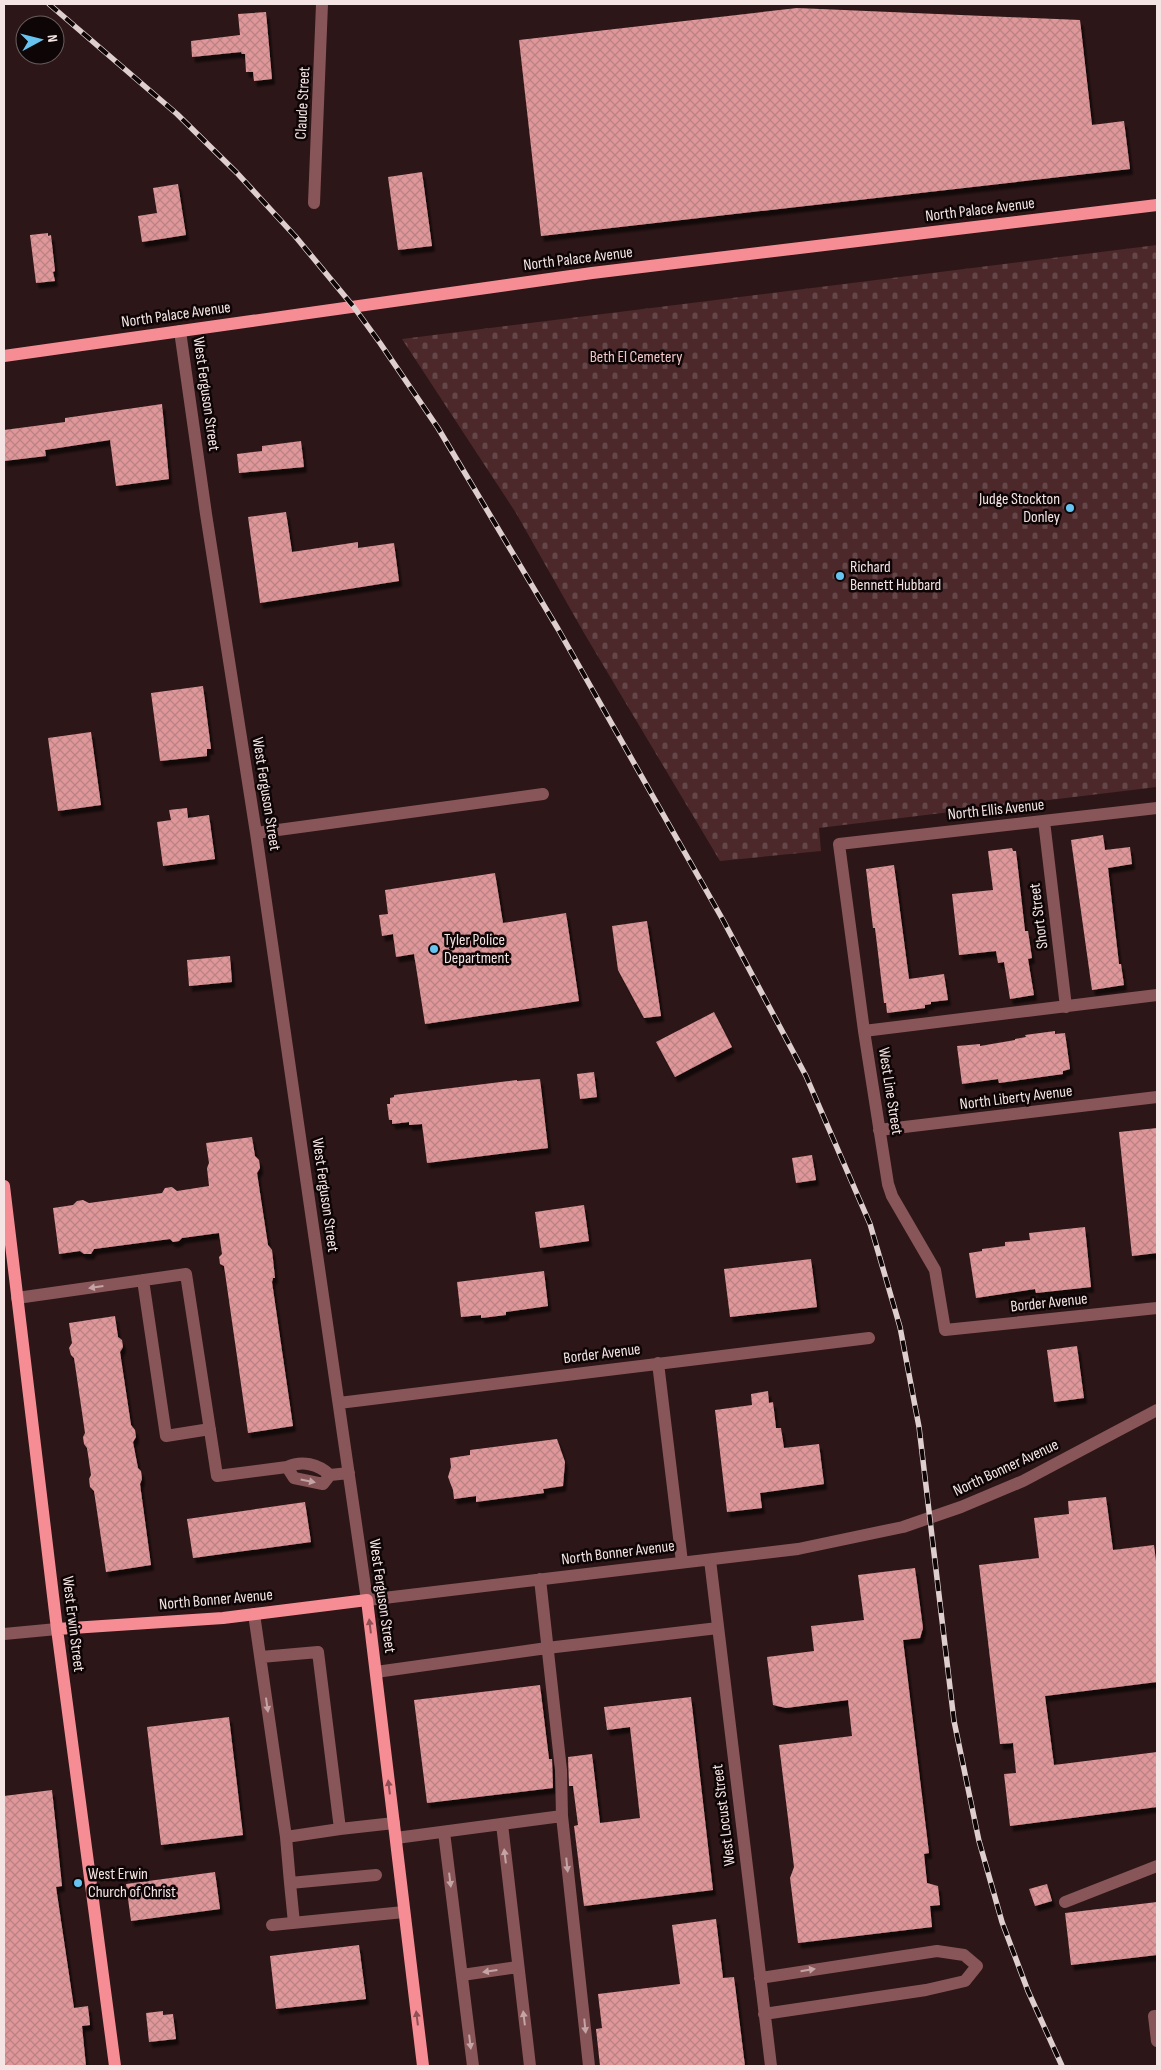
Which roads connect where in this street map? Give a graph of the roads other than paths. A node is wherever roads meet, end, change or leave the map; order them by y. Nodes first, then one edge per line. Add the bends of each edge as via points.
1 (322, 4) edge
2 (314, 203) dead end
3 (1157, 205) edge
4 (180, 331) junction
5 (4, 356) edge
6 (543, 794) dead end
7 (1157, 808) edge
8 (1044, 821) junction
9 (256, 833) junction
10 (839, 844) joint
11 (1157, 995) edge
12 (1066, 1007) junction
13 (864, 1031) junction
14 (1157, 1097) edge
15 (879, 1130) junction
16 (4, 1186) edge
17 (143, 1280) junction
18 (17, 1298) junction
19 (1157, 1308) edge
20 (945, 1330) joint
21 (869, 1338) dead end
22 (658, 1363) junction
23 (339, 1403) junction
24 (1157, 1410) edge
25 (210, 1430) junction
26 (348, 1473) junction
27 (710, 1560) junction
28 (682, 1562) junction
29 (540, 1579) junction
30 (367, 1600) junction
31 (254, 1614) junction
32 (718, 1628) junction
33 (57, 1629) junction
34 (4, 1634) edge
35 (547, 1648) junction
36 (260, 1657) junction
37 (376, 1672) junction
38 (562, 1816) junction
39 (394, 1823) junction
40 (502, 1824) junction
41 (340, 1829) junction
42 (444, 1832) junction
43 (286, 1836) junction
44 (396, 1838) junction
45 (1157, 1866) edge
46 (376, 1875) dead end
47 (290, 1883) junction
48 (1065, 1902) dead end
49 (404, 1912) junction
50 (294, 1923) junction
51 (272, 1924) dead end
52 (518, 1967) junction
53 (462, 1975) junction
54 (760, 1978) junction
55 (764, 2014) junction
56 (1157, 2016) edge
57 (1157, 2041) edge
58 (115, 2066) edge
59 (423, 2066) edge
60 (473, 2066) edge
61 (530, 2066) edge
62 (589, 2066) edge
63 (771, 2066) edge

1 - 2 street, Claude Street
3 - 4 main road, North Palace Avenue via 592,273
4 - 5 main road, North Palace Avenue
4 - 9 street, West Ferguson Street
6 - 9 street
7 - 8 street, North Ellis Avenue
8 - 10 street, North Ellis Avenue
8 - 12 street, Short Street
9 - 23 street, West Ferguson Street
10 - 13 street, West Line Street
11 - 12 street
12 - 13 street
13 - 15 street, West Line Street
14 - 15 street, North Liberty Avenue
15 - 20 street, West Line Street via 892,1196 935,1270
16 - 18 main road, West Erwin Street
17 -> 18 street
17 - 25 street via 186,1274
17 - 25 street via 166,1436
18 - 33 main road, West Erwin Street
19 - 20 street, Border Avenue
21 - 22 street, Border Avenue
22 - 23 street, Border Avenue
22 - 28 street
23 - 26 street, West Ferguson Street
24 - 27 street, North Bonner Avenue via 1023,1481 961,1508 903,1527 851,1538
25 - 26 street via 217,1476 287,1467 294,1478 322,1484 330,1475
26 - 30 street, West Ferguson Street
27 - 28 street, North Bonner Avenue
27 - 32 street, West Locust Street
28 - 29 street, North Bonner Avenue
29 - 30 street, North Bonner Avenue
29 - 35 street
30 - 31 main road, North Bonner Avenue
37 -> 30 main road, West Ferguson Street
31 - 33 main road, North Bonner Avenue
31 - 36 street
32 - 35 street
32 - 54 street, West Locust Street
33 - 34 street
33 - 58 main road, West Erwin Street
35 - 37 street
35 - 38 street via 561,1770
36 - 41 street via 318,1652
36 -> 43 street
39 -> 37 main road, West Ferguson Street
38 - 40 street
38 -> 62 street
39 - 41 street
39 - 44 main road, West Ferguson Street
40 - 42 street
52 -> 40 street
41 - 43 street
42 - 44 street
42 -> 53 street
43 - 47 street
44 - 49 main road, West Ferguson Street
45 - 48 street
46 - 47 street
47 - 50 street
49 - 50 street
59 -> 49 main road, West Ferguson Street
50 - 51 street
52 -> 53 street
61 -> 52 street
53 -> 60 street
54 - 55 street, West Locust Street
54 -> 55 street via 937,1951 964,1955 977,1966 965,1981 926,1990
55 - 63 street, West Locust Street
56 - 57 street via 1154,2016

